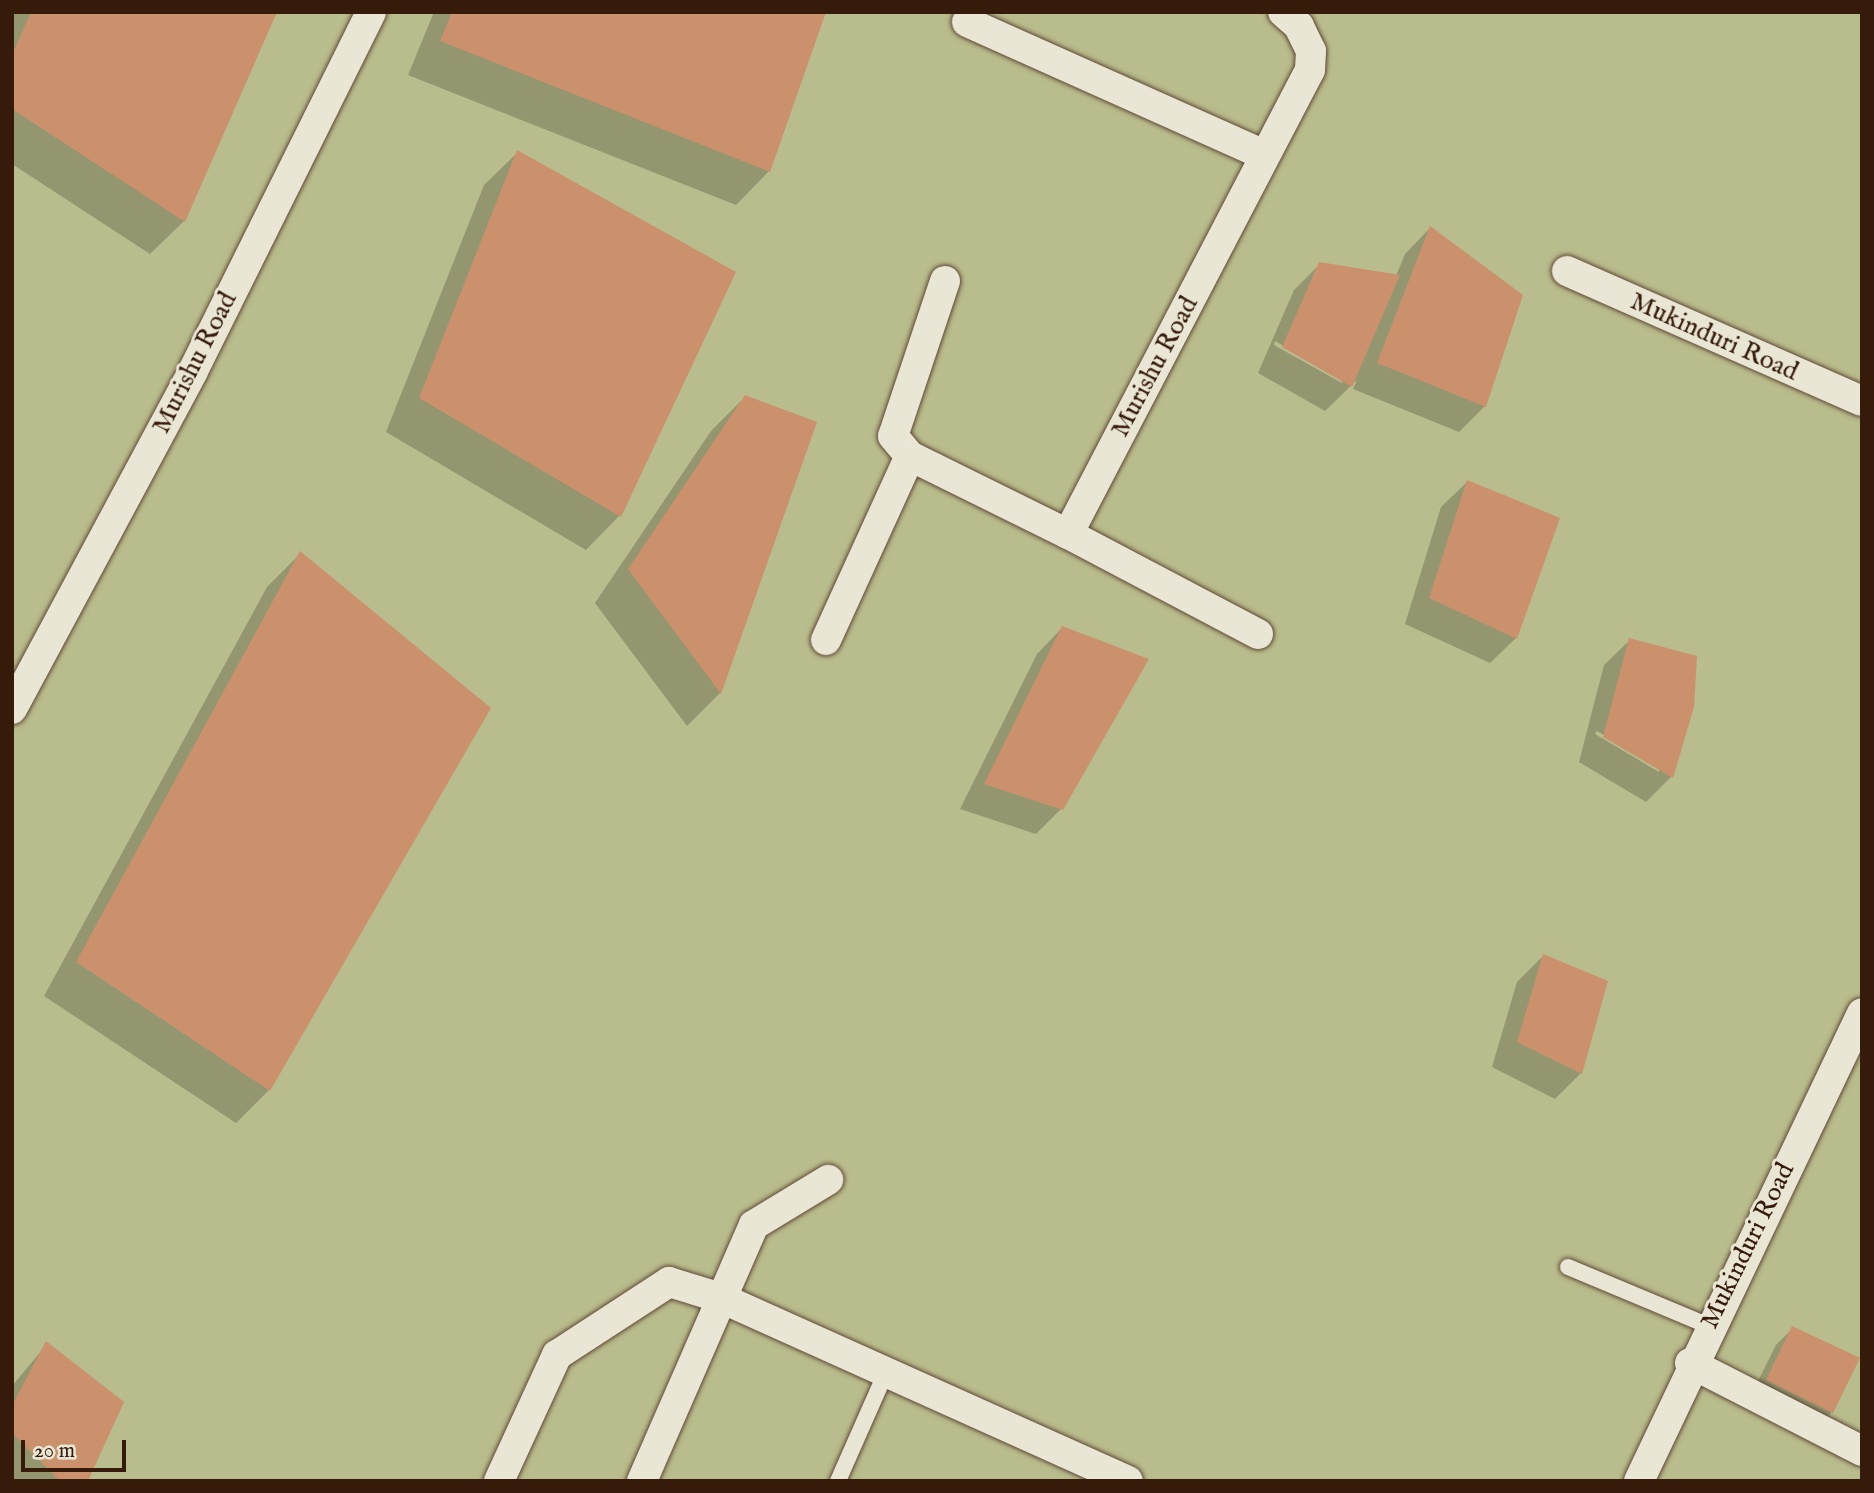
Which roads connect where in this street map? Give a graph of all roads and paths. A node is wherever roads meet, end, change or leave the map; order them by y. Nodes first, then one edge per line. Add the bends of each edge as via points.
1 (371, 12) edge
2 (1283, 12) edge
3 (967, 22) dead end
4 (1265, 155) junction
5 (1567, 271) dead end
6 (945, 281) dead end
7 (1862, 401) edge
8 (910, 456) junction
9 (1068, 534) junction
10 (1258, 634) dead end
11 (826, 640) dead end
12 (12, 709) edge
13 (1862, 1013) edge
14 (828, 1180) dead end
15 (1568, 1267) dead end
16 (721, 1298) junction
17 (1709, 1326) junction
18 (1690, 1363) junction
19 (887, 1370) junction
20 (1862, 1451) edge
21 (499, 1481) edge
22 (642, 1481) edge
23 (838, 1481) edge
24 (1128, 1481) edge
25 (1639, 1481) edge

1 - 12 street, Murishu Road via 193,371
2 - 4 street, Murishu Road via 1299,26 1311,51 1310,70
3 - 4 street
4 - 9 street, Murishu Road
5 - 7 street, Mukinduri Road
6 - 8 street via 892,427
8 - 9 street
8 - 11 street
9 - 10 street
13 - 17 street, Mukinduri Road
14 - 16 street via 754,1225
15 - 17 lane
16 - 19 street
16 - 21 street via 669,1282 557,1355
16 - 22 street
17 - 18 street, Mukinduri Road
18 - 20 street
18 - 25 street, Mukinduri Road
19 - 23 lane
19 - 24 street

